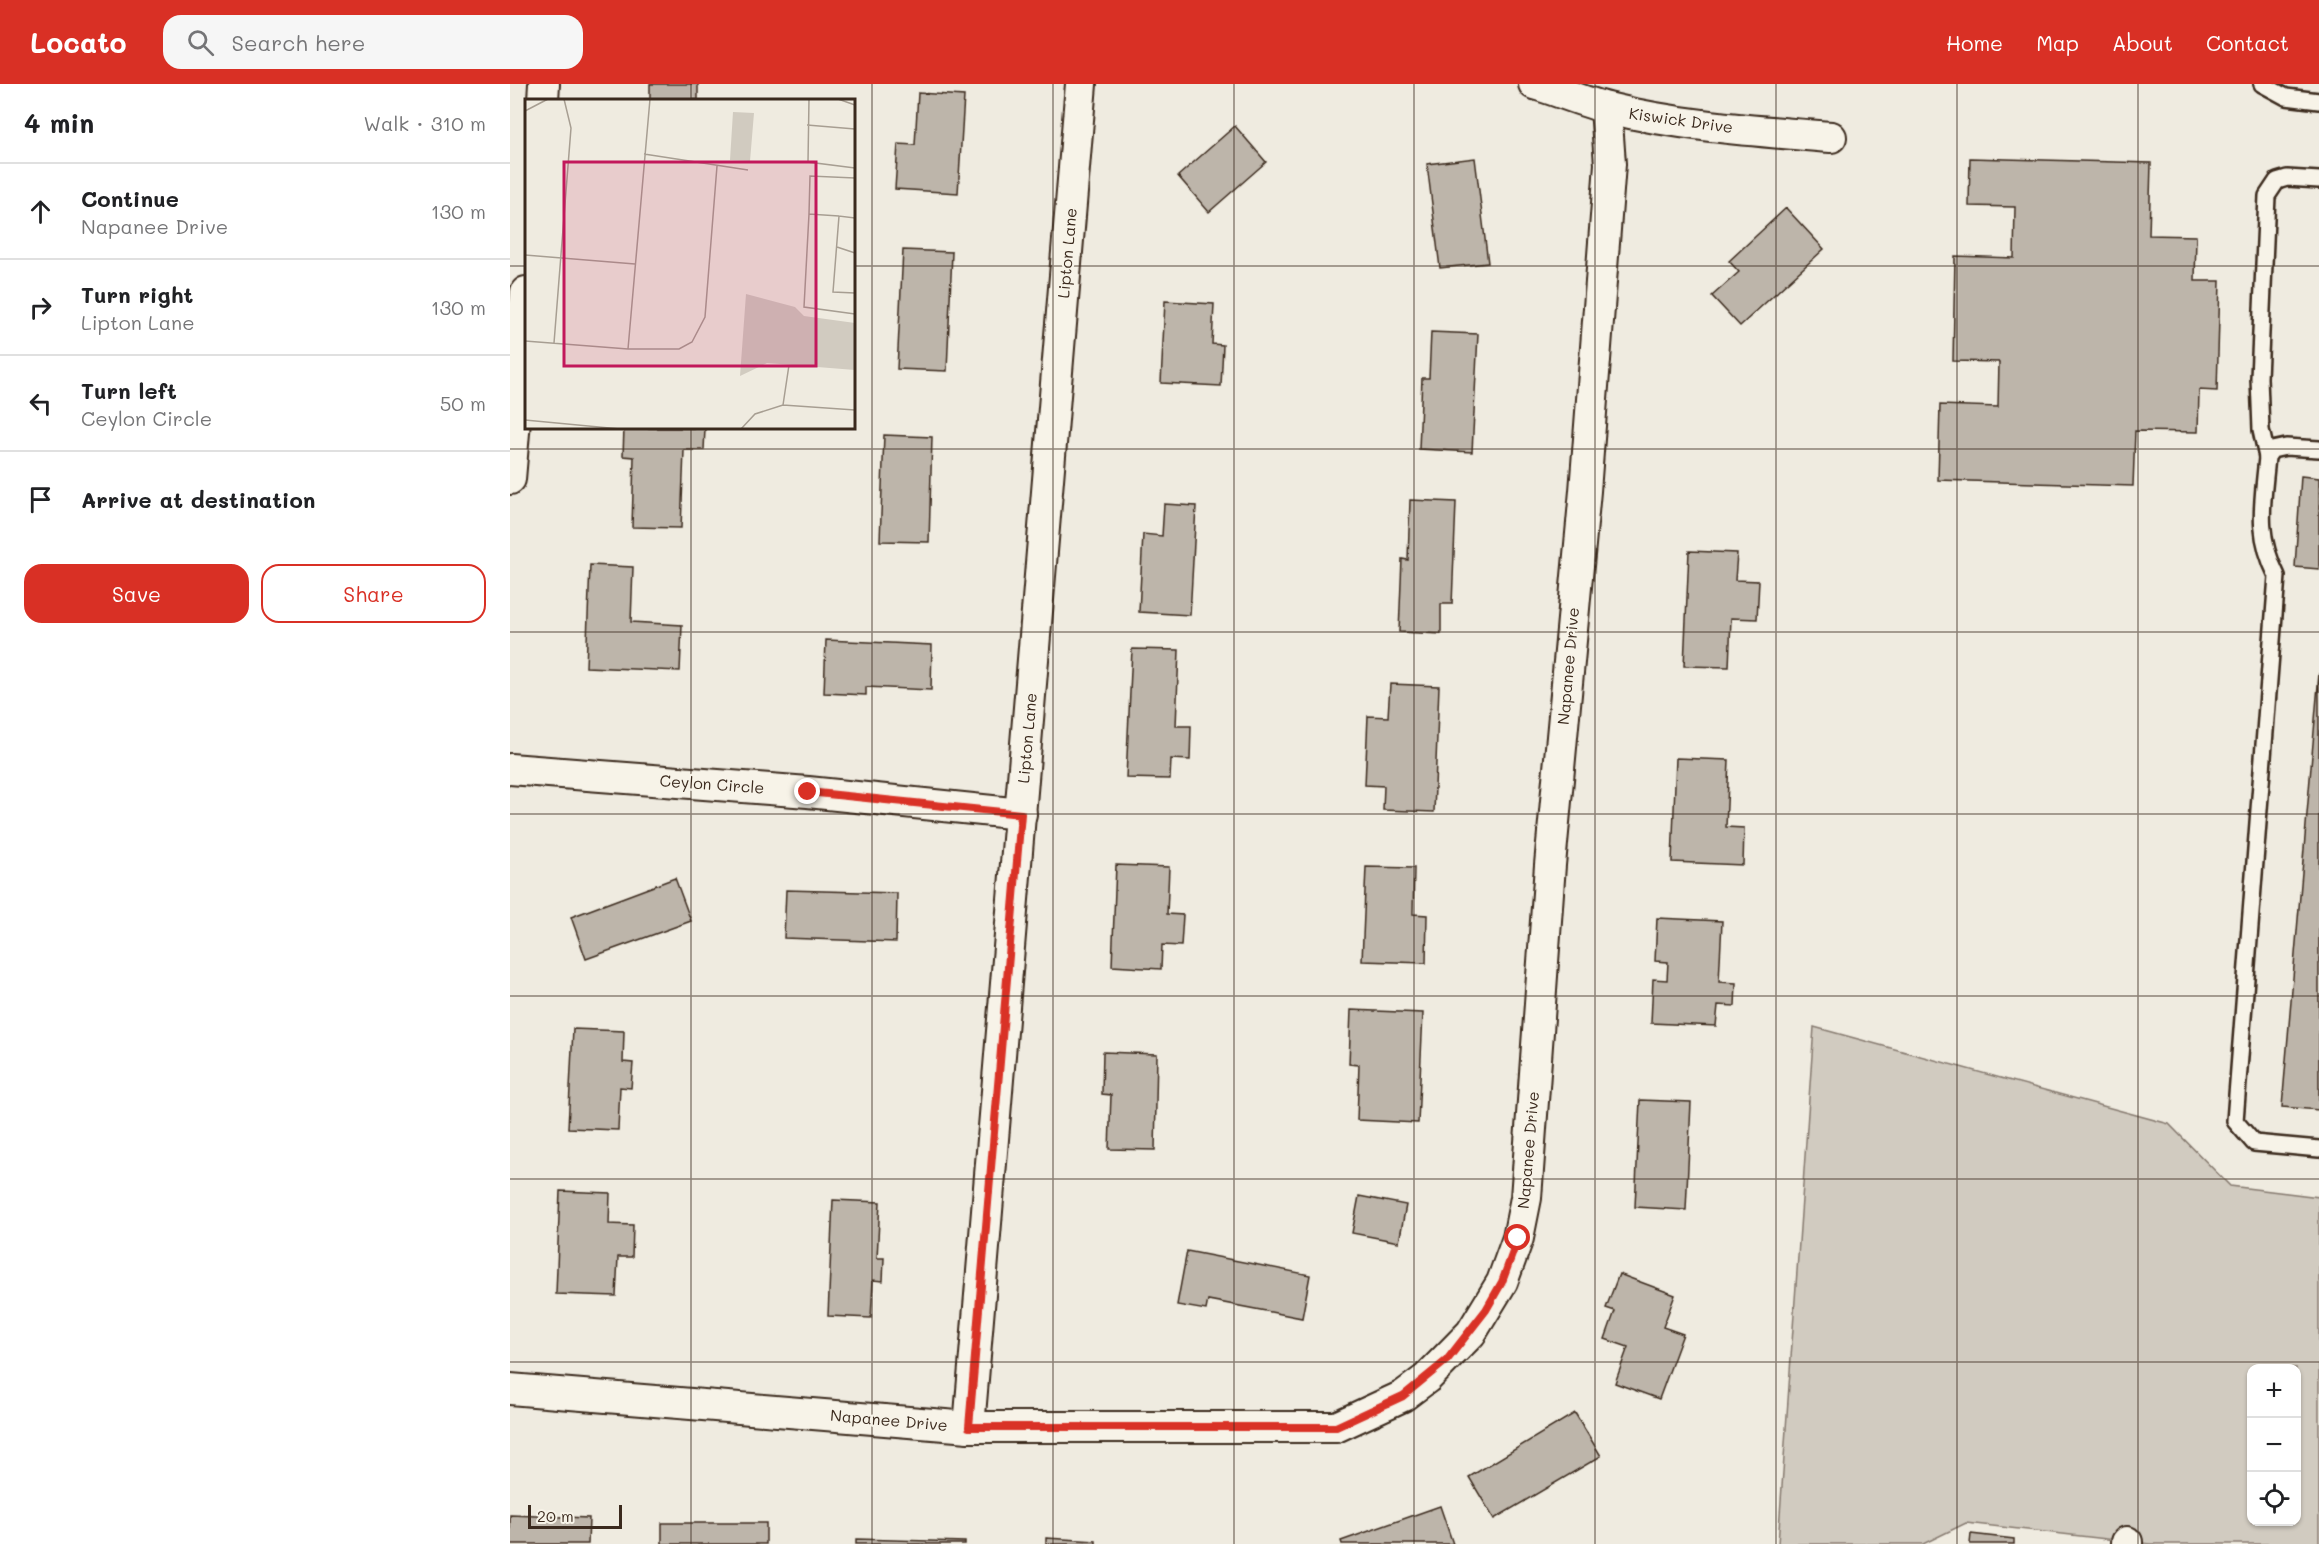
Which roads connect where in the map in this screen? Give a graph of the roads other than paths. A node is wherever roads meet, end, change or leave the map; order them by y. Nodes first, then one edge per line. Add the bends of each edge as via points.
1 (544, 84) edge
2 (1081, 84) edge
3 (1534, 84) edge
4 (2262, 84) edge
5 (543, 99) edge
6 (2319, 101) edge
7 (1606, 108) junction
8 (1831, 137) dead end
9 (2319, 180) edge
10 (525, 304) edge
11 (2319, 449) edge
12 (2267, 457) junction
13 (510, 479) edge
14 (510, 769) edge
15 (1021, 814) junction
16 (2319, 1149) edge
17 (510, 1389) edge
18 (969, 1427) junction

1 - 5 street
2 - 15 street, Lipton Lane
3 - 7 street, Kiswick Drive
4 - 6 lane via 2286,97
7 - 8 street, Kiswick Drive via 1722,127
7 - 18 street, Napanee Drive via 1610,164 1550,865 1526,1198 1518,1238 1502,1282 1471,1333 1428,1378 1403,1396 1336,1427
9 - 12 lane via 2277,181 2267,196 2259,378 2260,430
10 - 13 street
11 - 12 lane via 2286,447 2272,450
12 - 16 lane via 2260,527 2277,576 2235,1121 2254,1143
14 - 15 street, Ceylon Circle via 808,792
15 - 18 street, Lipton Lane
17 - 18 street, Napanee Drive

